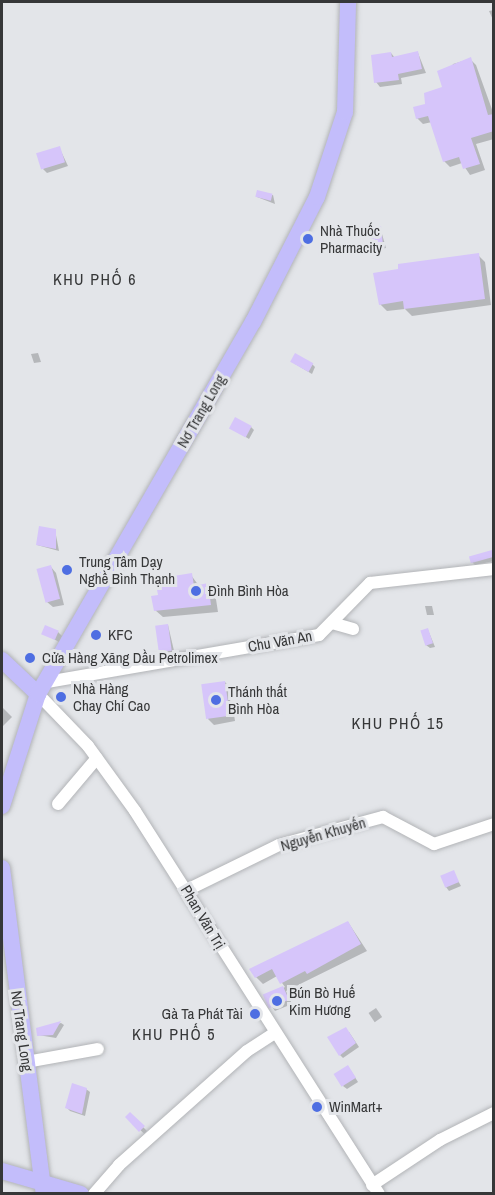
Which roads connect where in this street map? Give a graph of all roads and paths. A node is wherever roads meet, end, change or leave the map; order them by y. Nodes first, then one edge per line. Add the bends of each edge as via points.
1 (348, 2) edge
2 (494, 569) edge
3 (332, 623) junction
4 (353, 628) dead end
5 (2, 660) edge
6 (43, 688) junction
7 (97, 758) junction
8 (58, 804) dead end
9 (2, 806) edge
10 (494, 824) edge
11 (2, 868) edge
12 (187, 890) junction
13 (275, 1034) junction
14 (98, 1049) dead end
15 (27, 1062) junction
16 (494, 1113) edge
17 (2, 1172) edge
18 (43, 1189) edge
19 (376, 1189) edge
20 (72, 1193) edge
21 (94, 1194) edge

1 - 6 main road, Nơ Trang Long via 345,112 317,197 253,322
2 - 3 street, Chu Văn An via 370,583
3 - 4 street
3 - 6 street, Chu Văn An via 319,635
5 - 6 main road, Phan Văn Trị
6 - 7 street, Phan Văn Trị
6 - 9 main road, Nơ Trang Long
7 - 8 street
7 - 12 street, Phan Văn Trị
10 - 12 street, Nguyễn Khuyến via 434,844 383,817 279,846
11 - 15 main road, Nơ Trang Long
12 - 13 street, Phan Văn Trị
13 - 19 street, Phan Văn Trị
13 - 21 street via 243,1054 119,1165
14 - 15 street
15 - 18 main road, Nơ Trang Long
16 - 19 street via 440,1140
17 - 18 main road
18 - 20 main road

